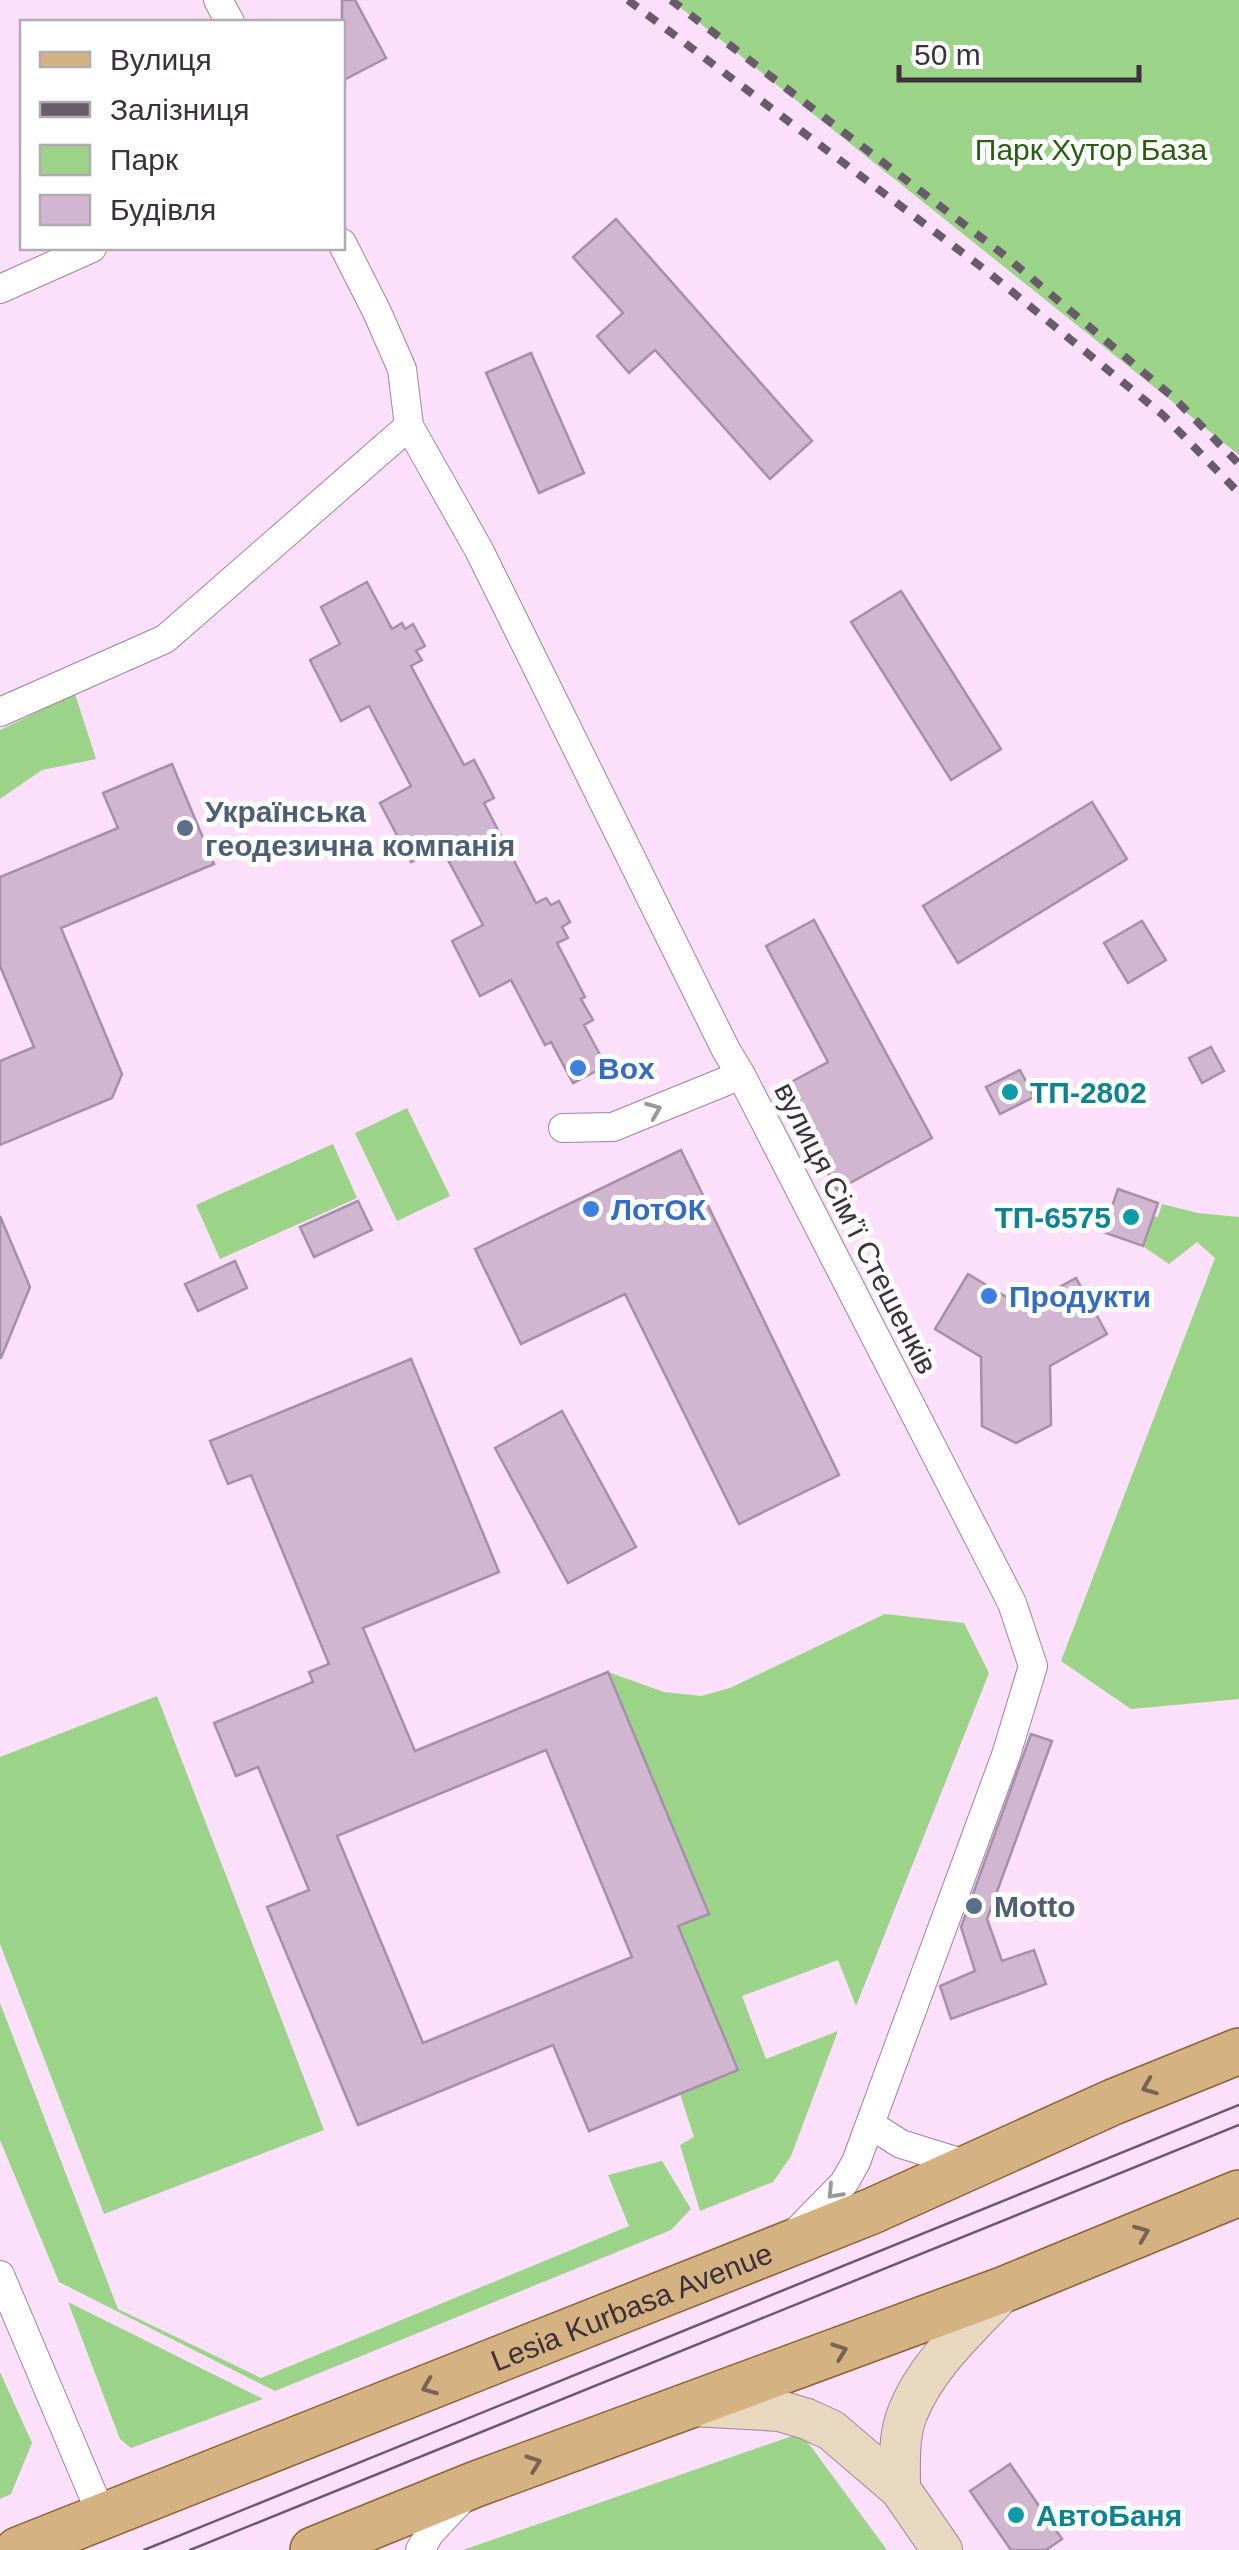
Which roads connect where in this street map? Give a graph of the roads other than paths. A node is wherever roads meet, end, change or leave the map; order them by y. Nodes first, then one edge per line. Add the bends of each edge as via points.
1 (345, 249) edge
2 (87, 250) edge
3 (0, 288) edge
4 (409, 426) junction
5 (0, 712) edge
6 (741, 1075) junction
7 (563, 1128) dead end
8 (1239, 2050) edge
9 (871, 2125) junction
10 (972, 2166) junction
11 (1239, 2193) edge
12 (780, 2248) junction
13 (0, 2275) edge
14 (1005, 2290) junction
15 (693, 2406) junction
16 (476, 2484) junction
17 (900, 2489) junction
18 (102, 2516) junction
19 (18, 2550) edge
20 (314, 2550) edge
21 (420, 2550) edge
22 (942, 2550) edge

1 - 4 street, вулиця Сімʼї Стешенків via 402,369
2 - 3 street
4 - 5 street via 165,640
4 - 6 street, вулиця Сімʼї Стешенків via 479,550
7 -> 6 street via 613,1126
6 - 9 street, вулиця Сімʼї Стешенків via 1012,1603 1034,1666
8 -> 10 main road, Lesia Kurbasa Avenue
9 - 10 street via 901,2144
9 -> 12 street, вулиця Сімʼї Стешенків via 844,2183
10 - 12 main road, Lesia Kurbasa Avenue
14 -> 11 main road
12 -> 18 main road, Lesia Kurbasa Avenue
13 - 18 street
15 -> 14 main road
14 - 17 main road via 947,2353 906,2414
16 -> 15 main road
15 - 17 main road via 780,2410 807,2418 831,2430
16 - 20 main road
16 - 21 street
17 - 22 main road
18 - 19 main road, Lesia Kurbasa Avenue

